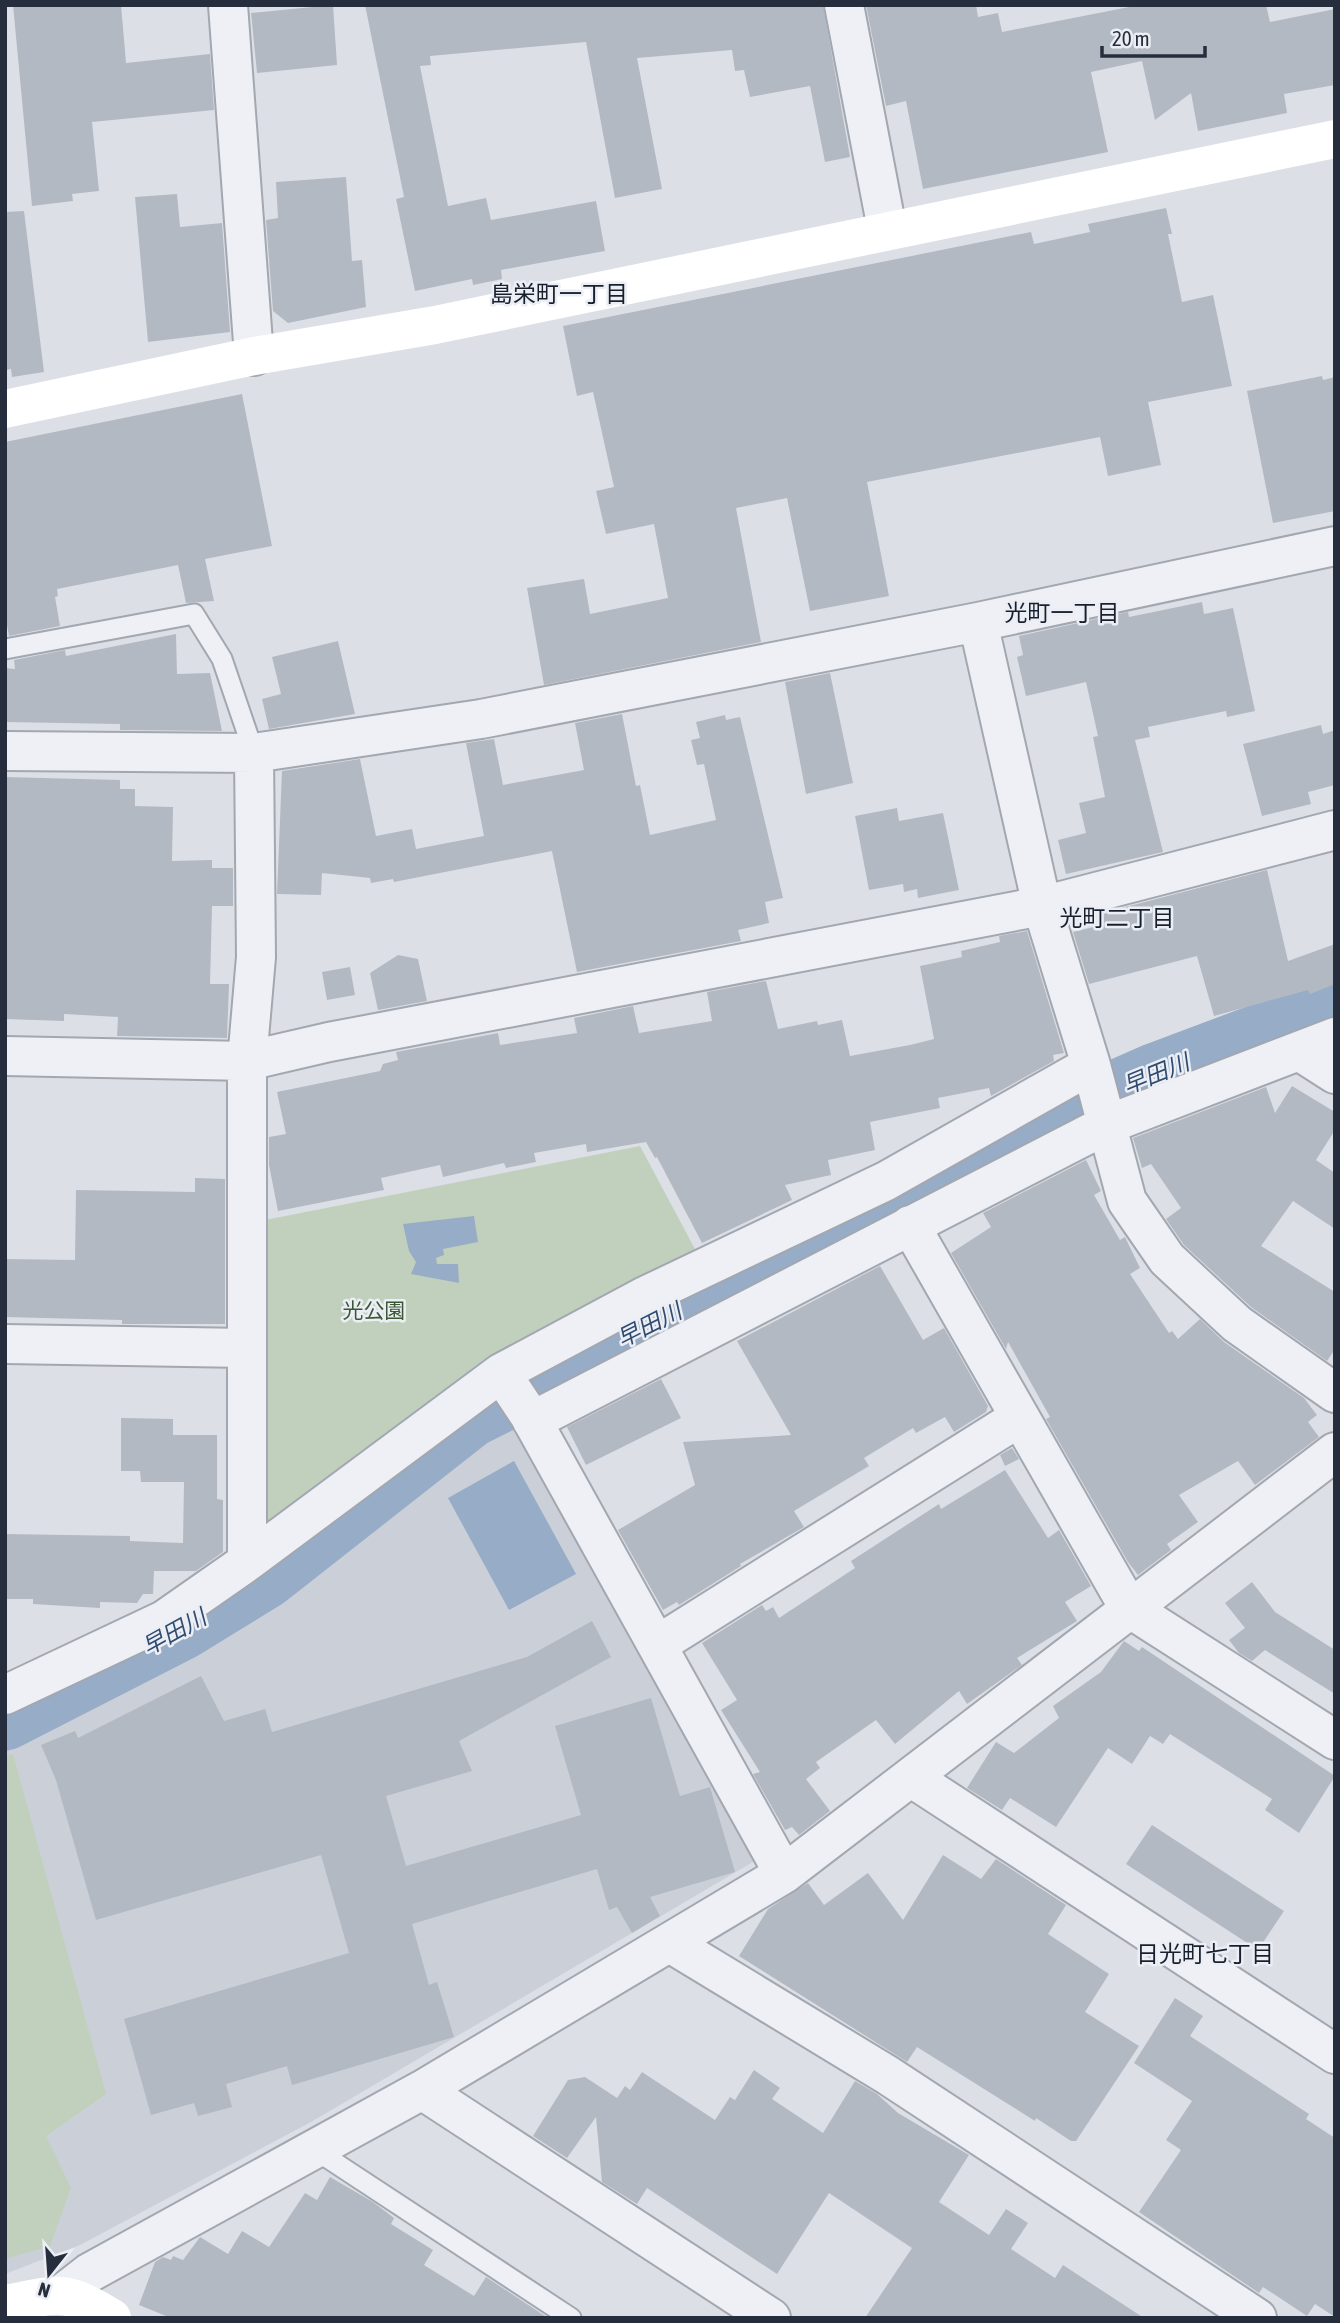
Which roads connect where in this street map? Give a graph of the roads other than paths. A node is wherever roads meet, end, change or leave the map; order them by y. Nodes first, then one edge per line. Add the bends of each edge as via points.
1 (228, 5) edge
2 (844, 5) edge
3 (1335, 139) edge
4 (887, 229) junction
5 (254, 356) junction
6 (5, 410) edge
7 (1335, 546) edge
8 (978, 622) junction
9 (5, 649) edge
10 (5, 751) edge
11 (254, 753) junction
12 (1335, 830) edge
13 (1042, 906) junction
14 (1335, 1037) edge
15 (1299, 1051) junction
16 (5, 1056) edge
17 (247, 1061) junction
18 (1093, 1073) junction
19 (1335, 1074) edge
20 (1105, 1121) junction
21 (910, 1226) junction
22 (5, 1344) edge
23 (246, 1348) junction
24 (505, 1378) junction
25 (1335, 1393) edge
26 (1020, 1417) junction
27 (531, 1418) junction
28 (1335, 1452) edge
29 (247, 1562) junction
30 (1129, 1608) junction
31 (657, 1645) junction
32 (5, 1695) edge
33 (1335, 1740) edge
34 (912, 1778) junction
35 (784, 1874) junction
36 (670, 1943) junction
37 (1335, 2054) edge
38 (422, 2090) junction
39 (314, 2149) junction
40 (62, 2294) junction
41 (5, 2304) edge
42 (112, 2318) edge
43 (571, 2318) edge
44 (771, 2318) edge
45 (1257, 2318) edge

1 - 5 street
2 - 4 street
3 - 4 street
4 - 5 street via 435,325
5 - 6 street
7 - 8 street
8 - 11 street via 481,719
8 - 13 street
9 - 11 lane via 194,614 222,659
10 - 11 street
11 - 17 street via 256,957
12 - 13 street
13 - 17 street
13 - 18 street
14 - 15 street
15 - 19 street
15 - 20 street
16 - 17 street
17 - 23 street
18 - 20 street
18 - 24 street via 886,1181 643,1297
20 - 21 street
20 - 25 street via 1127,1201 1167,1259 1237,1324
21 - 26 street
21 - 27 street
22 - 23 street
23 - 29 street
24 - 27 street
24 - 29 street
26 - 30 street
26 - 31 street
27 - 31 street
28 - 30 street
29 - 32 street via 164,1619
30 - 33 street
30 - 34 street
31 - 35 street
34 - 35 street
34 - 37 street
35 - 36 street
36 - 38 street
36 - 45 street via 888,2077
38 - 39 street
38 - 44 street
39 - 40 street via 89,2273
39 - 43 lane
40 - 41 street
40 - 42 street via 83,2300

